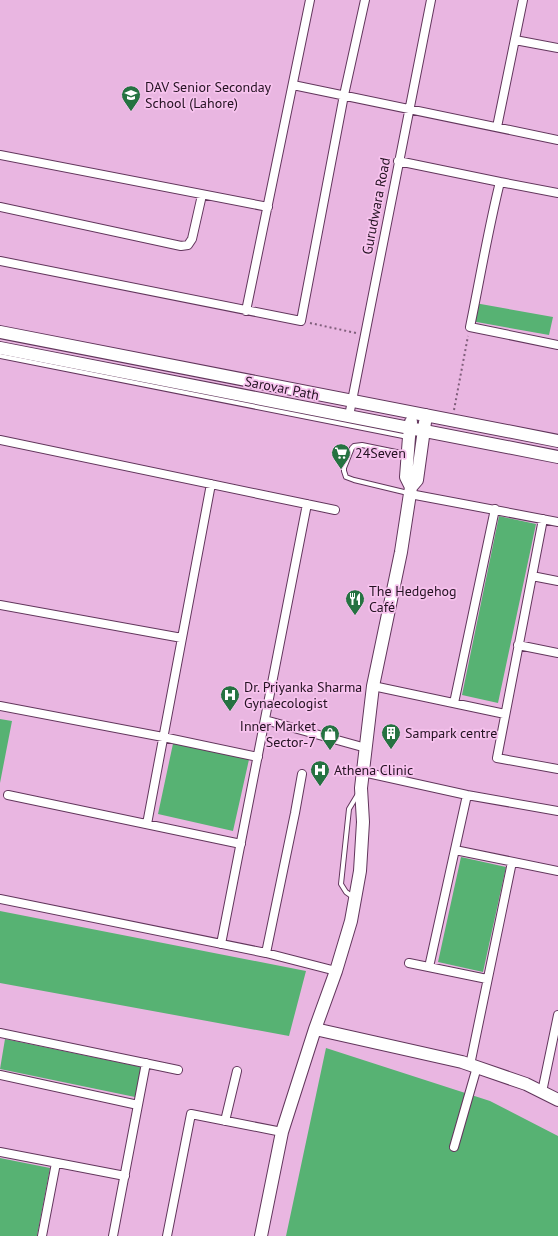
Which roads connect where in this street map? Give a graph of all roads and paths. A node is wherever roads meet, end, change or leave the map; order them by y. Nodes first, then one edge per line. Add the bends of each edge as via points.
1 (310, 0) edge
2 (365, 0) edge
3 (431, 0) edge
4 (523, 0) edge
5 (515, 40) junction
6 (558, 48) edge
7 (293, 85) junction
8 (344, 95) junction
9 (409, 108) junction
10 (497, 127) junction
11 (558, 140) edge
12 (0, 155) edge
13 (398, 161) junction
14 (500, 182) junction
15 (558, 193) edge
16 (202, 196) junction
17 (0, 207) edge
18 (268, 207) junction
19 (0, 261) edge
20 (246, 311) junction
21 (301, 322) junction
22 (470, 327) junction
23 (0, 332) edge
24 (356, 333) dead end
25 (558, 344) edge
26 (0, 348) edge
27 (0, 356) edge
28 (352, 401) junction
29 (413, 413) junction
30 (426, 415) junction
31 (349, 416) junction
32 (452, 420) junction
33 (423, 431) junction
34 (409, 433) junction
35 (0, 440) edge
36 (558, 441) edge
37 (408, 454) junction
38 (558, 457) edge
39 (210, 484) junction
40 (411, 490) junction
41 (308, 504) junction
42 (335, 510) dead end
43 (495, 510) junction
44 (543, 519) junction
45 (558, 522) edge
46 (532, 576) junction
47 (558, 582) edge
48 (0, 605) edge
49 (182, 638) junction
50 (518, 645) junction
51 (558, 653) edge
52 (373, 686) junction
53 (454, 703) junction
54 (0, 706) edge
55 (505, 714) junction
56 (265, 720) junction
57 (163, 737) junction
58 (366, 748) junction
59 (258, 757) junction
60 (558, 769) edge
61 (363, 772) junction
62 (302, 774) dead end
63 (361, 788) junction
64 (8, 795) dead end
65 (467, 795) junction
66 (558, 811) edge
67 (147, 824) junction
68 (241, 844) junction
69 (455, 850) junction
70 (512, 862) junction
71 (558, 871) edge
72 (0, 899) edge
73 (355, 899) junction
74 (221, 944) junction
75 (266, 953) junction
76 (409, 963) dead end
77 (429, 967) junction
78 (336, 971) junction
79 (487, 979) junction
80 (558, 1015) edge
81 (315, 1030) junction
82 (0, 1033) edge
83 (146, 1063) junction
84 (473, 1066) junction
85 (178, 1070) dead end
86 (237, 1071) dead end
87 (0, 1076) edge
88 (542, 1092) junction
89 (558, 1100) edge
90 (138, 1104) junction
91 (225, 1121) junction
92 (282, 1132) junction
93 (454, 1148) dead end
94 (0, 1152) edge
95 (56, 1163) junction
96 (125, 1176) junction
97 (42, 1236) edge
98 (113, 1236) edge
99 (166, 1236) edge
100 (261, 1236) edge

1 - 7 street
2 - 8 street
3 - 9 street, Gurudwara Road
4 - 5 street
5 - 6 street
5 - 10 street
7 - 8 street
7 - 18 street
8 - 9 street
8 - 21 street
9 - 10 street
9 - 13 street, Gurudwara Road
10 - 11 street
12 - 16 street
13 - 14 street
13 - 28 street, Gurudwara Road
14 - 15 street
14 - 22 street
16 - 17 street via 192,239 188,245 181,246
16 - 18 street
18 - 20 street
19 - 20 street
20 - 21 street
21 - 24 path
22 - 25 street
22 - 32 path
23 - 28 street, Sarovar Path
26 - 31 street, Sarovar Path
27 - 34 lane
28 - 29 street, Sarovar Path
28 - 31 street, Gurudwara Road
29 - 30 street, Sarovar Path
29 - 34 street
30 - 32 street, Sarovar Path
30 - 33 street
31 - 34 street, Sarovar Path
32 - 36 street, Sarovar Path
33 - 34 street, Sarovar Path
33 - 38 street, Sarovar Path
33 - 40 street via 416,480
34 - 37 street
35 - 39 street
37 - 40 street via 406,477
37 - 40 lane via 362,445 354,446 344,471 346,477 354,480
39 - 41 street
39 - 49 street
40 - 43 street
40 - 52 street
41 - 42 street
41 - 56 street
43 - 44 street
43 - 53 street
44 - 45 street
44 - 46 street
46 - 47 street
46 - 50 street
48 - 49 street
49 - 57 street
50 - 51 street
50 - 55 street
52 - 53 street
52 - 58 street
53 - 55 street
54 - 57 street
55 - 60 street via 497,758
56 - 58 street
56 - 59 street
57 - 59 street
57 - 67 street
58 - 61 street
59 - 68 street
61 - 63 street
61 - 65 street
62 - 75 street
63 - 73 street via 363,822 360,871
63 - 73 lane via 349,809 341,884
64 - 67 street
65 - 66 street
65 - 69 street
67 - 68 street
68 - 74 street
69 - 70 street
69 - 77 street
70 - 71 street
70 - 79 street
72 - 74 street
73 - 78 street
74 - 75 street
75 - 78 street
76 - 77 street
77 - 79 street
78 - 81 street
79 - 84 street
80 - 88 street
81 - 84 street
81 - 92 street
82 - 83 street
83 - 85 street
83 - 90 street
84 - 88 street
84 - 93 street
86 - 91 street
87 - 90 street
88 - 89 street
90 - 96 street
91 - 92 street
91 - 99 street via 191,1114
92 - 100 street
94 - 95 street
95 - 96 street
95 - 97 street
96 - 98 street

